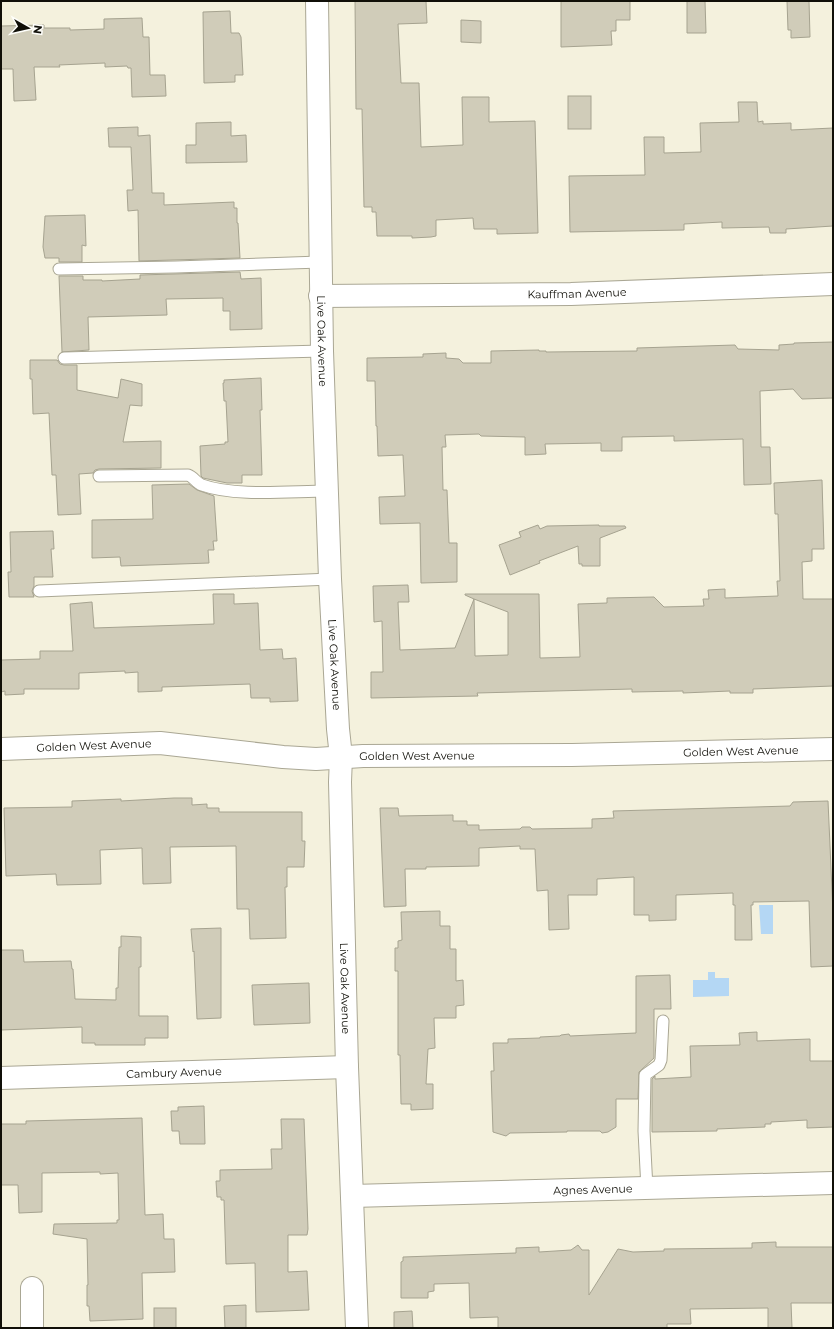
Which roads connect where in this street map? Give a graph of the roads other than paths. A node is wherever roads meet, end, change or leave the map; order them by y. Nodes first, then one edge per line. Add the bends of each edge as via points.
1 (317, 1) edge
2 (320, 262) junction
3 (59, 269) dead end
4 (833, 284) edge
5 (320, 296) junction
6 (322, 351) junction
7 (64, 358) dead end
8 (99, 476) dead end
9 (326, 491) junction
10 (330, 579) junction
11 (39, 591) dead end
12 (1, 749) edge
13 (833, 749) edge
14 (341, 757) junction
15 (663, 1021) dead end
16 (348, 1067) junction
17 (1, 1078) edge
18 (833, 1183) edge
19 (647, 1189) junction
20 (352, 1196) junction
21 (32, 1288) dead end
22 (32, 1328) edge
23 (357, 1328) edge

1 - 2 street, Live Oak Avenue
2 - 3 lane
2 - 5 street, Live Oak Avenue
4 - 5 street, Kauffman Avenue via 571,294
5 - 6 street, Live Oak Avenue
6 - 7 lane
6 - 9 street, Live Oak Avenue
8 - 9 lane via 188,475 201,485 222,490
9 - 10 street, Live Oak Avenue
10 - 11 lane
10 - 14 street, Live Oak Avenue
12 - 14 street, Golden West Avenue via 160,743 283,757
13 - 14 street, Golden West Avenue
14 - 16 street, Live Oak Avenue
15 - 19 lane via 661,1060 659,1065 645,1075
16 - 17 street, Cambury Avenue
16 - 20 street, Live Oak Avenue
18 - 19 street, Agnes Avenue
19 - 20 street, Agnes Avenue
20 - 23 street, Live Oak Avenue
21 - 22 street

